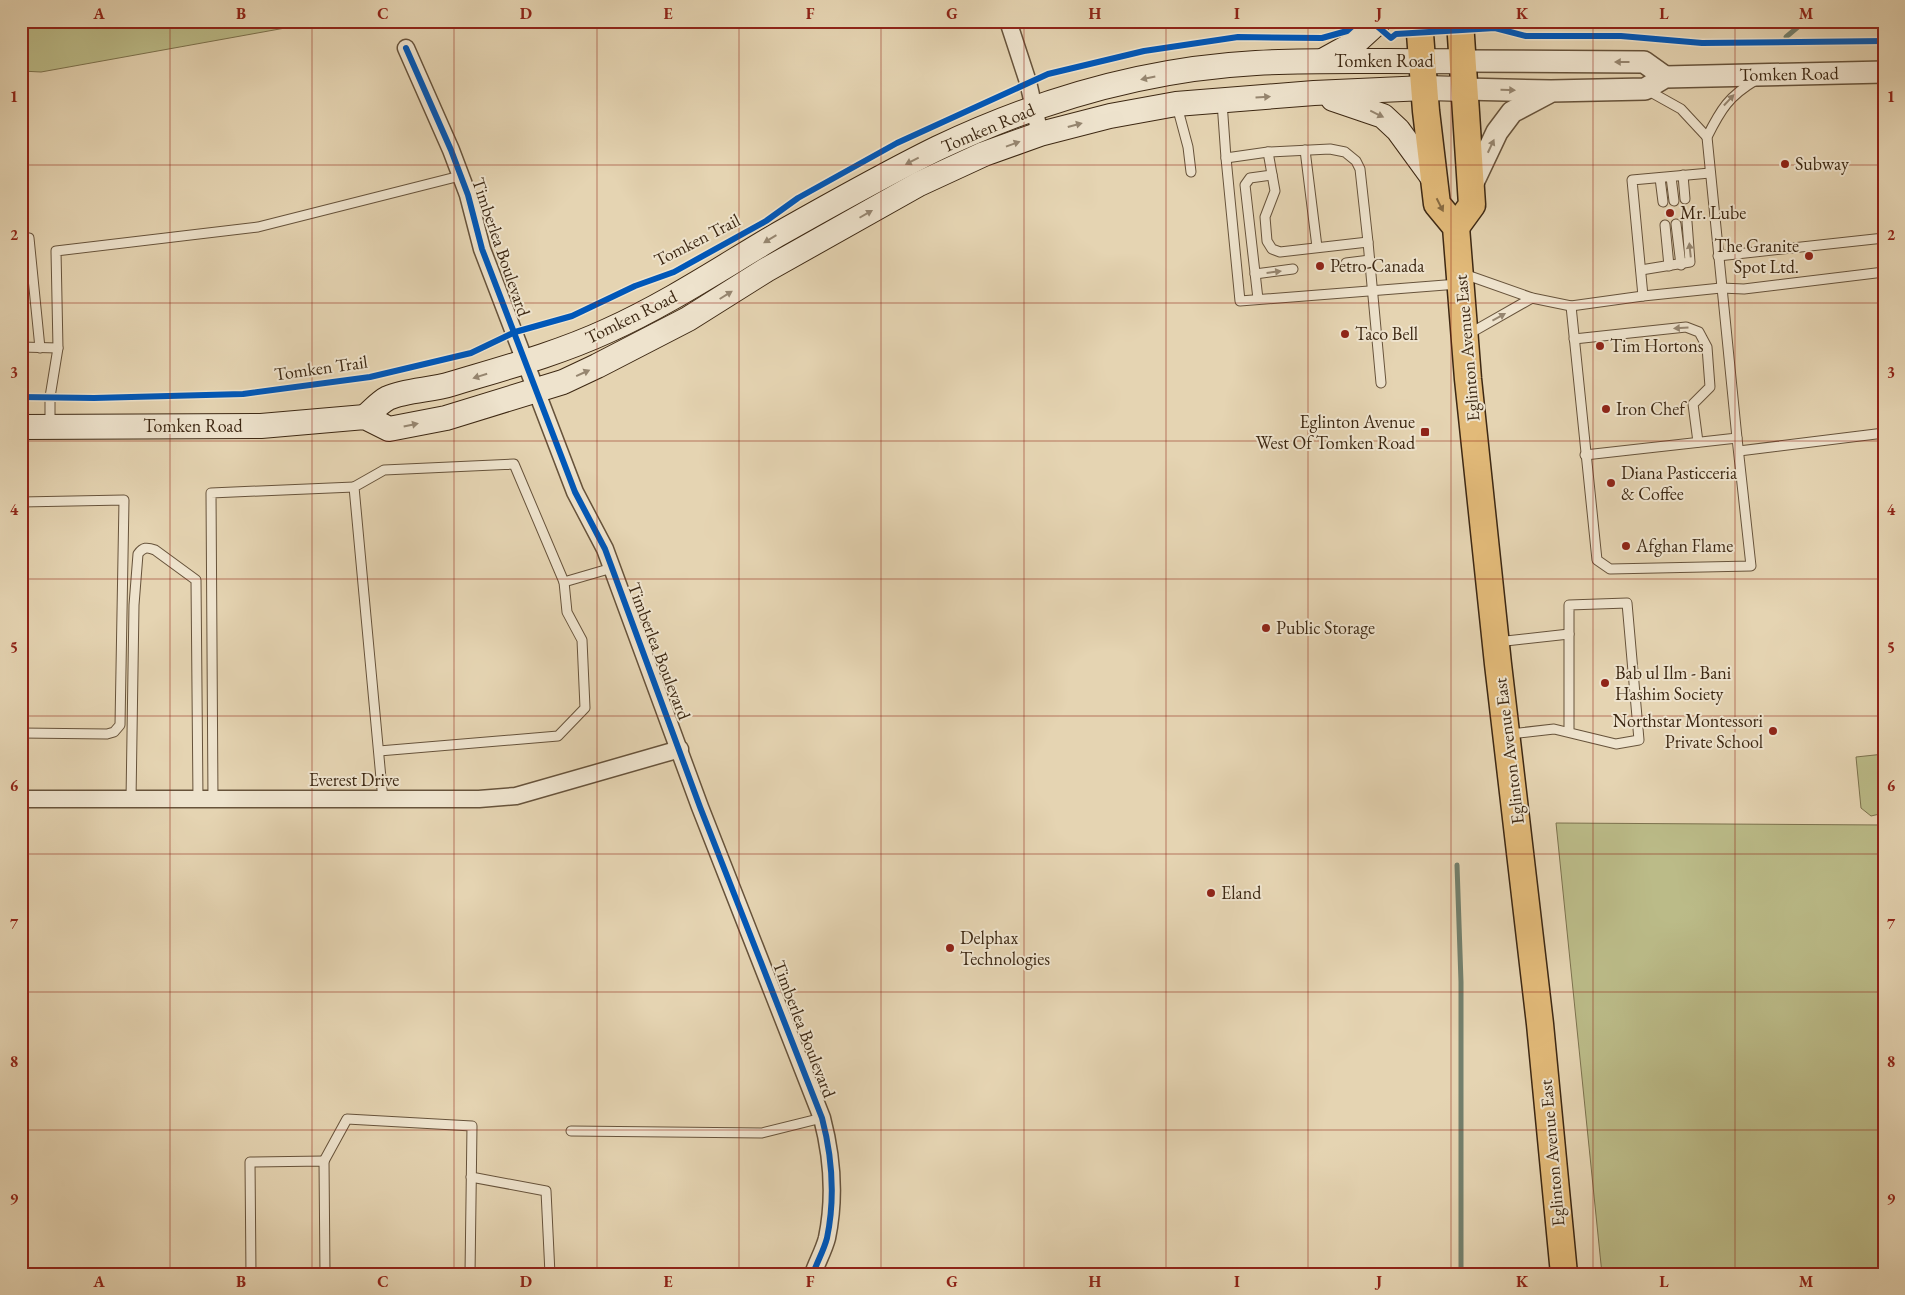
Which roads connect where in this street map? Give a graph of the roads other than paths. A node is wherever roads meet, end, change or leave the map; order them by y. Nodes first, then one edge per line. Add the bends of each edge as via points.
1 (1008, 21) edge
2 (1379, 21) edge
3 (1419, 21) edge
4 (1460, 21) edge
5 (406, 48) dead end
6 (1322, 61) junction
7 (1423, 62) junction
8 (1462, 62) junction
9 (1884, 72) edge
10 (1765, 75) junction
11 (1665, 78) junction
12 (1425, 88) junction
13 (1464, 89) junction
14 (1645, 89) junction
15 (1551, 91) junction
16 (1314, 93) junction
17 (1221, 100) junction
18 (1176, 104) junction
19 (1034, 108) junction
20 (1040, 134) junction
21 (1707, 137) junction
22 (1305, 150) junction
23 (1268, 152) junction
24 (1226, 158) junction
25 (1191, 172) dead end
26 (1710, 173) junction
27 (1272, 174) junction
28 (1683, 175) junction
29 (460, 176) junction
30 (1671, 177) junction
31 (1433, 178) junction
32 (1660, 178) junction
33 (1470, 190) junction
34 (1685, 199) dead end
35 (1674, 201) dead end
36 (1663, 202) dead end
37 (1688, 222) dead end
38 (1676, 224) dead end
39 (1665, 225) dead end
40 (1456, 228) junction
41 (21, 238) edge
42 (1884, 238) edge
43 (1368, 242) junction
44 (1317, 247) junction
45 (1718, 256) junction
46 (1370, 260) junction
47 (1346, 263) dead end
48 (1681, 265) junction
49 (1669, 266) junction
50 (1293, 269) dead end
51 (1641, 270) junction
52 (1884, 272) edge
53 (1255, 274) junction
54 (1460, 278) junction
55 (1721, 288) junction
56 (1373, 289) junction
57 (1643, 296) junction
58 (1532, 298) junction
59 (1258, 299) junction
60 (1571, 306) junction
61 (1465, 336) junction
62 (1574, 339) junction
63 (21, 348) edge
64 (40, 348) junction
65 (58, 348) junction
66 (526, 361) junction
67 (1381, 383) dead end
68 (537, 390) junction
69 (365, 417) junction
70 (21, 427) edge
71 (50, 427) junction
72 (1884, 433) edge
73 (1737, 438) junction
74 (1698, 442) junction
75 (1739, 451) junction
76 (1585, 455) junction
77 (354, 487) junction
78 (21, 502) edge
79 (612, 568) junction
80 (564, 582) junction
81 (1569, 634) junction
82 (1496, 642) junction
83 (1569, 732) junction
84 (21, 733) edge
85 (1507, 734) junction
86 (680, 750) junction
87 (379, 751) junction
88 (21, 799) edge
89 (131, 800) junction
90 (206, 800) junction
91 (383, 800) junction
92 (822, 1118) junction
93 (571, 1131) dead end
94 (324, 1161) junction
95 (471, 1178) junction
96 (251, 1274) edge
97 (326, 1274) edge
98 (470, 1274) edge
99 (550, 1274) edge
100 (812, 1274) edge
101 (1564, 1274) edge

1 - 19 street
2 - 6 main road via 1355,43
3 - 7 main road
4 - 8 main road
5 - 29 street, Timberlea Boulevard
6 - 7 main road, Tomken Road
6 -> 19 main road, Tomken Road via 1196,69 1110,86
7 - 8 main road, Tomken Road
7 - 12 main road
11 -> 8 street, Tomken Road via 1644,62
8 - 13 main road
9 - 10 street, Tomken Road
10 - 11 street, Tomken Road
21 -> 10 lane via 1721,108 1736,92
11 - 14 street, Tomken Road
12 - 13 main road, Tomken Road
12 - 16 main road, Tomken Road
12 - 31 main road
13 -> 15 street, Tomken Road
13 - 33 main road
14 - 15 street, Tomken Road
14 - 21 lane via 1680,109
33 -> 15 street via 1497,132 1512,112
17 -> 16 main road, Tomken Road
16 -> 31 main road via 1382,116 1398,130
17 - 18 main road, Tomken Road
17 - 24 lane
20 -> 18 main road, Tomken Road
18 - 25 lane
19 - 20 street
19 -> 66 main road, Tomken Road via 941,147 888,174 776,235 662,304 606,332
68 -> 20 main road, Tomken Road via 563,382 629,351 919,184 984,154
21 - 26 lane
22 - 23 lane
22 - 43 lane via 1338,150 1356,161 1360,169
22 - 44 lane
23 - 24 lane
23 - 27 lane
24 - 59 lane via 1240,301
26 - 28 lane
26 - 45 lane
27 - 44 lane via 1274,192 1265,219 1268,244 1280,252
27 - 53 lane via 1250,178 1245,185
28 - 30 lane
28 - 34 lane
29 - 65 lane via 258,227 56,251
29 - 66 street, Timberlea Boulevard via 482,249
30 - 32 lane
30 - 35 lane
31 -> 40 main road via 1437,204
32 - 36 lane
32 - 51 lane via 1632,180
33 - 40 main road via 1472,205
48 -> 37 lane via 1691,259
38 - 48 lane
39 - 49 lane
40 - 54 main road, Eglinton Avenue East
41 - 64 lane via 29,238
42 - 45 lane
43 - 44 lane
43 - 46 lane
45 - 55 lane
46 - 47 lane
46 - 56 lane
48 - 49 lane
49 - 51 lane
53 -> 50 lane
51 - 57 lane
52 - 55 lane via 1744,289
53 - 59 lane
54 - 56 lane
54 - 58 lane
54 - 61 main road, Eglinton Avenue East
55 - 57 lane
55 - 73 lane
56 - 59 lane
56 - 67 lane
57 - 60 lane
58 - 60 lane
61 -> 58 lane
60 - 62 lane
61 - 82 main road, Eglinton Avenue East
74 -> 62 lane via 1693,404 1705,394 1710,382 1708,347 1697,330 1686,327
62 - 76 lane
63 - 64 lane
64 - 65 lane
65 - 71 lane via 50,397
66 - 68 street, Timberlea Boulevard
66 -> 69 main road, Tomken Road via 446,386 387,398
69 -> 68 main road, Tomken Road via 389,430 446,418
68 - 79 street, Timberlea Boulevard via 575,492
69 - 71 main road, Tomken Road via 261,426
70 - 71 main road, Tomken Road
72 - 75 lane
73 - 74 lane
73 - 75 lane
74 - 76 lane
75 - 76 lane via 1751,566 1610,568 1597,560
77 - 80 lane via 384,470 514,464
77 - 87 lane
77 - 90 lane via 212,492
78 - 84 lane via 124,500 120,725 107,734
79 - 80 lane
79 - 86 street, Timberlea Boulevard
80 - 87 lane via 567,612 582,640 585,708 558,736
81 - 82 lane
81 - 83 lane
81 - 83 lane via 1569,606 1627,603 1639,740 1616,744
82 - 85 main road, Eglinton Avenue East
83 - 85 lane via 1554,729
85 - 101 main road, Eglinton Avenue East
86 - 91 street, Everest Drive via 516,796
86 - 92 street, Timberlea Boulevard
87 - 91 lane
88 - 89 street, Everest Drive
89 - 90 street, Everest Drive
89 - 90 lane via 134,605 138,554 148,548 196,580
90 - 91 street, Everest Drive
92 - 93 lane via 762,1133
92 - 100 street, Timberlea Boulevard via 829,1142 831,1193 827,1239
94 - 95 lane via 348,1119 472,1126
94 - 96 lane via 250,1162
94 - 97 lane
95 - 98 lane
95 - 99 lane via 546,1191

